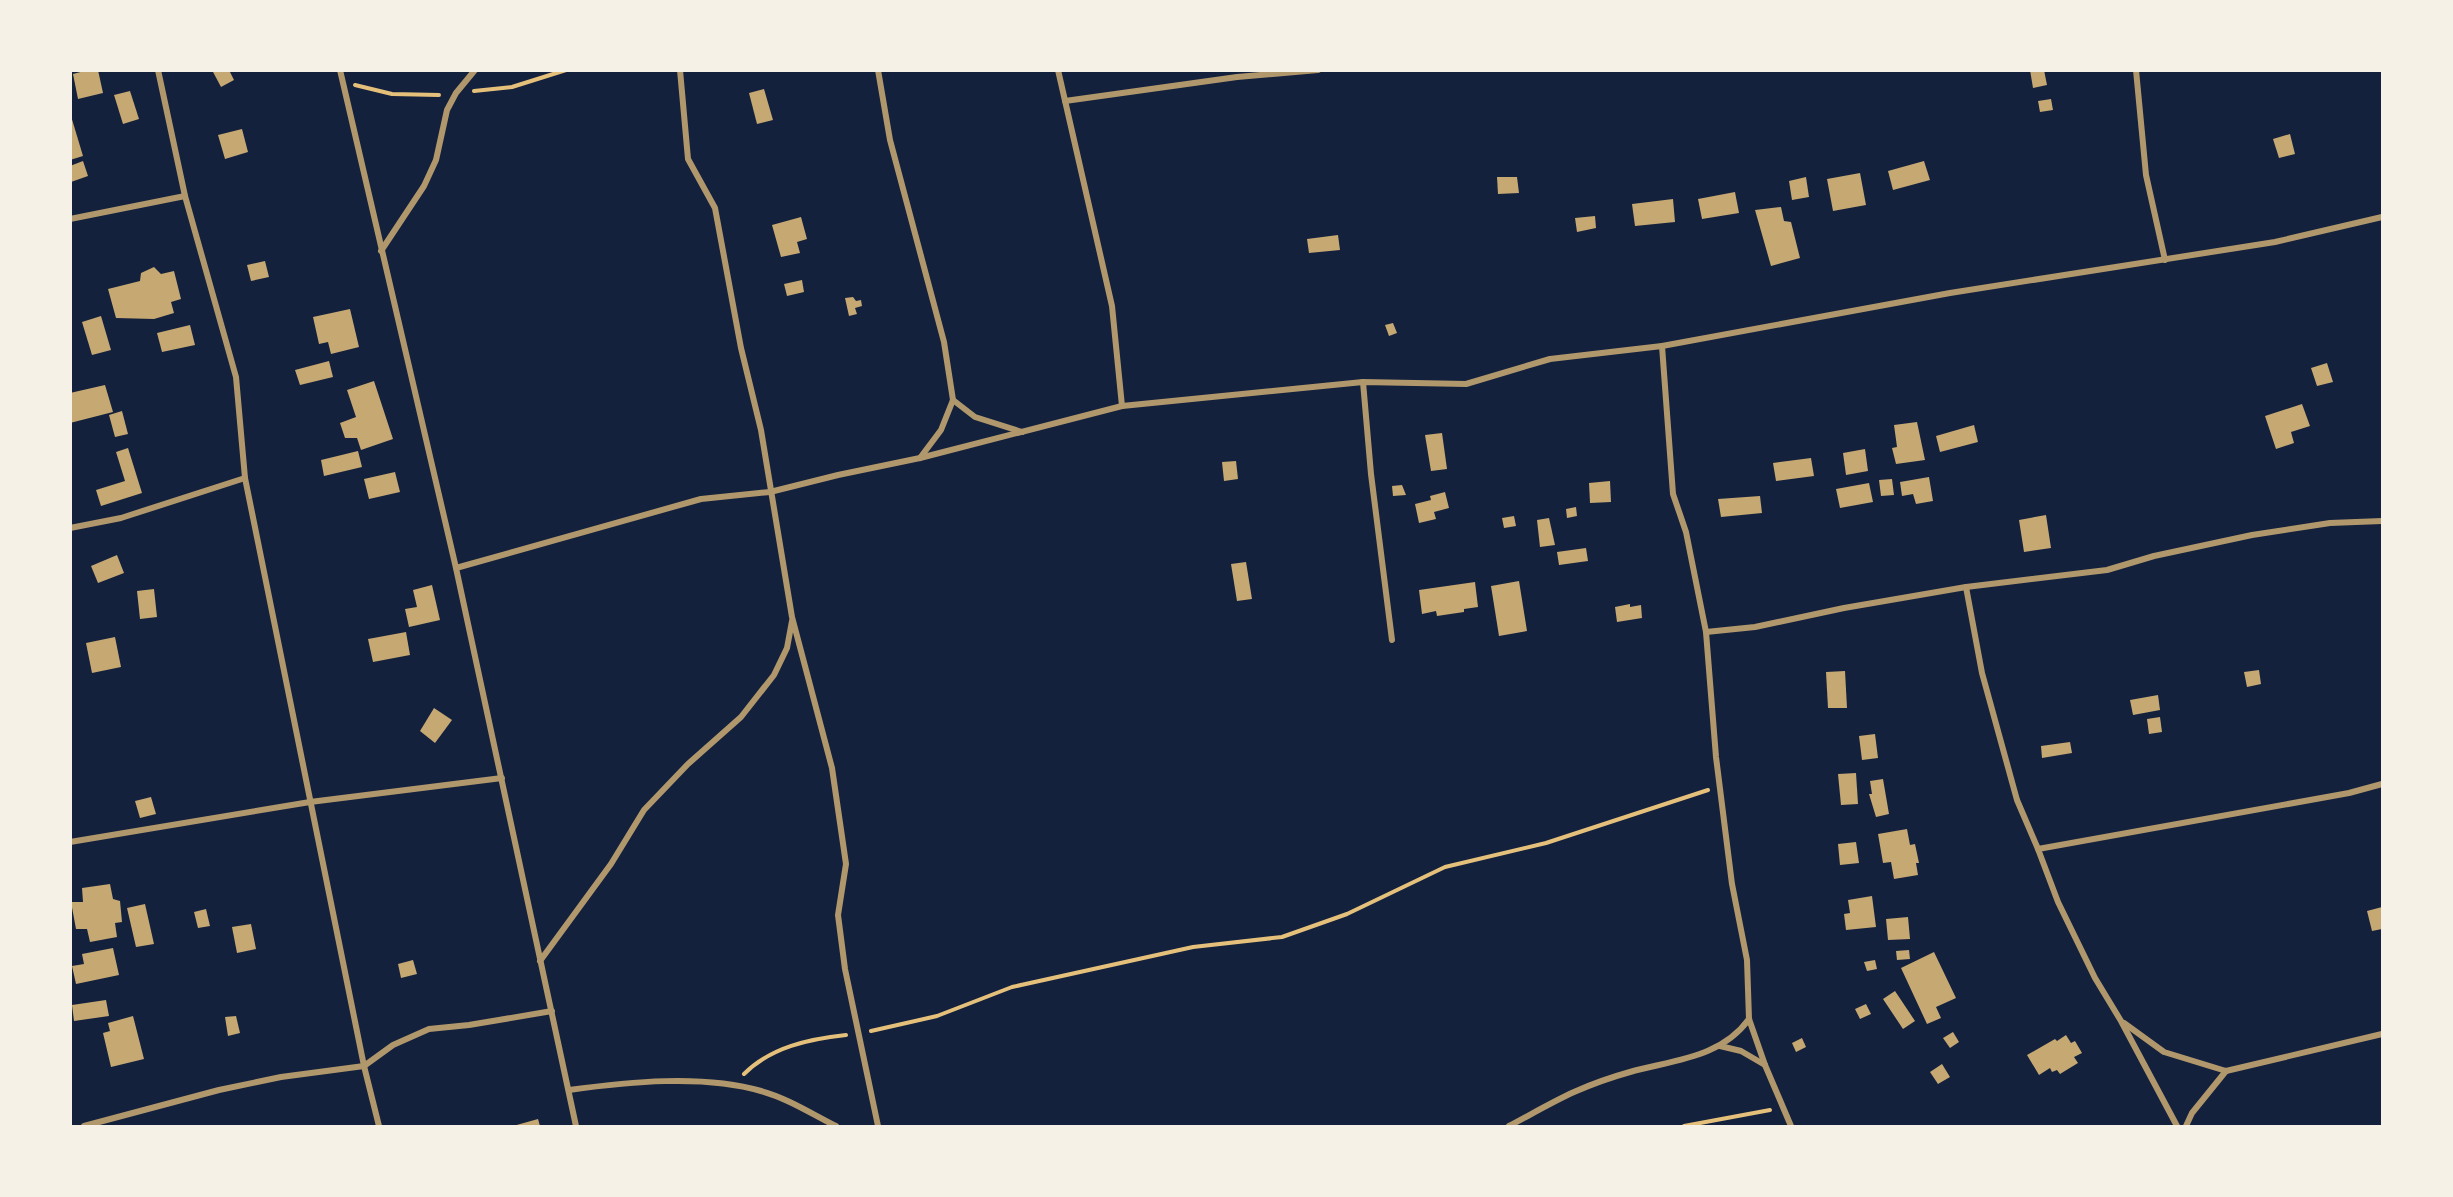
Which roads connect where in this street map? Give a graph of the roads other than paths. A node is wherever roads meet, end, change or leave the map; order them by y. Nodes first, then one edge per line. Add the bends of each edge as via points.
1 (158, 70) edge
2 (340, 70) edge
3 (475, 70) edge
4 (680, 70) edge
5 (878, 70) edge
6 (1058, 70) edge
7 (1318, 70) edge
8 (2136, 70) edge
9 (1065, 100) junction
10 (185, 196) junction
11 (2382, 217) edge
12 (70, 219) edge
13 (381, 251) junction
14 (2165, 260) junction
15 (1662, 346) junction
16 (1363, 382) junction
17 (953, 400) junction
18 (1122, 406) junction
19 (1022, 432) junction
20 (920, 458) junction
21 (244, 478) junction
22 (770, 492) junction
23 (2382, 521) edge
24 (70, 528) edge
25 (456, 568) junction
26 (1966, 587) junction
27 (792, 617) junction
28 (1706, 632) junction
29 (1392, 640) dead end
30 (502, 778) junction
31 (2382, 784) edge
32 (310, 802) junction
33 (70, 842) edge
34 (2038, 849) junction
35 (540, 961) junction
36 (552, 1011) junction
37 (1749, 1019) junction
38 (2121, 1021) junction
39 (2382, 1034) edge
40 (1720, 1046) junction
41 (364, 1065) junction
42 (1765, 1065) junction
43 (2226, 1071) junction
44 (569, 1090) junction
45 (84, 1126) edge
46 (379, 1126) edge
47 (576, 1126) edge
48 (836, 1126) edge
49 (878, 1126) edge
50 (1509, 1126) edge
51 (1791, 1126) edge
52 (2177, 1126) edge
53 (2186, 1126) edge

1 - 10 street
2 - 13 street
3 - 13 street via 447,110 436,160 424,186
4 - 22 street via 687,159 715,208
5 - 17 street via 890,140 944,342
6 - 9 street
7 - 9 street
8 - 14 street via 2146,175
9 - 18 street via 1112,306
10 - 12 street
10 - 21 street via 237,377
11 - 14 street via 2275,242
13 - 25 street
14 - 15 street via 1950,293
15 - 16 street via 1550,360 1466,384
15 - 28 street via 1673,494 1686,532
16 - 18 street
16 - 29 street
17 - 19 street via 975,417
17 - 20 street via 941,430
18 - 19 street
19 - 20 street
20 - 22 street
21 - 24 street via 121,518
21 - 32 street
22 - 25 street via 701,499
22 - 27 street
23 - 26 street via 2330,522 2154,556 2107,570
25 - 30 street
26 - 28 street via 1755,627
26 - 34 street via 1994,720 2017,800
27 - 35 street via 787,648 774,675 741,717 644,810 611,864
27 - 49 street via 832,768 846,864 838,915 845,969
28 - 37 street via 1732,884 1747,960
30 - 32 street
30 - 35 street
31 - 34 street
32 - 33 street
32 - 41 street
34 - 38 street via 2058,902
35 - 36 street
36 - 41 street via 429,1029 393,1045
36 - 44 street
37 - 40 street
37 - 42 street
38 - 43 street via 2164,1052
38 - 52 street
39 - 43 street
40 - 42 street via 1741,1051
40 - 50 street via 1574,1092
41 - 45 street via 219,1090
41 - 46 street
42 - 51 street
43 - 53 street
44 - 47 street
44 - 48 street via 696,1081 761,1091

